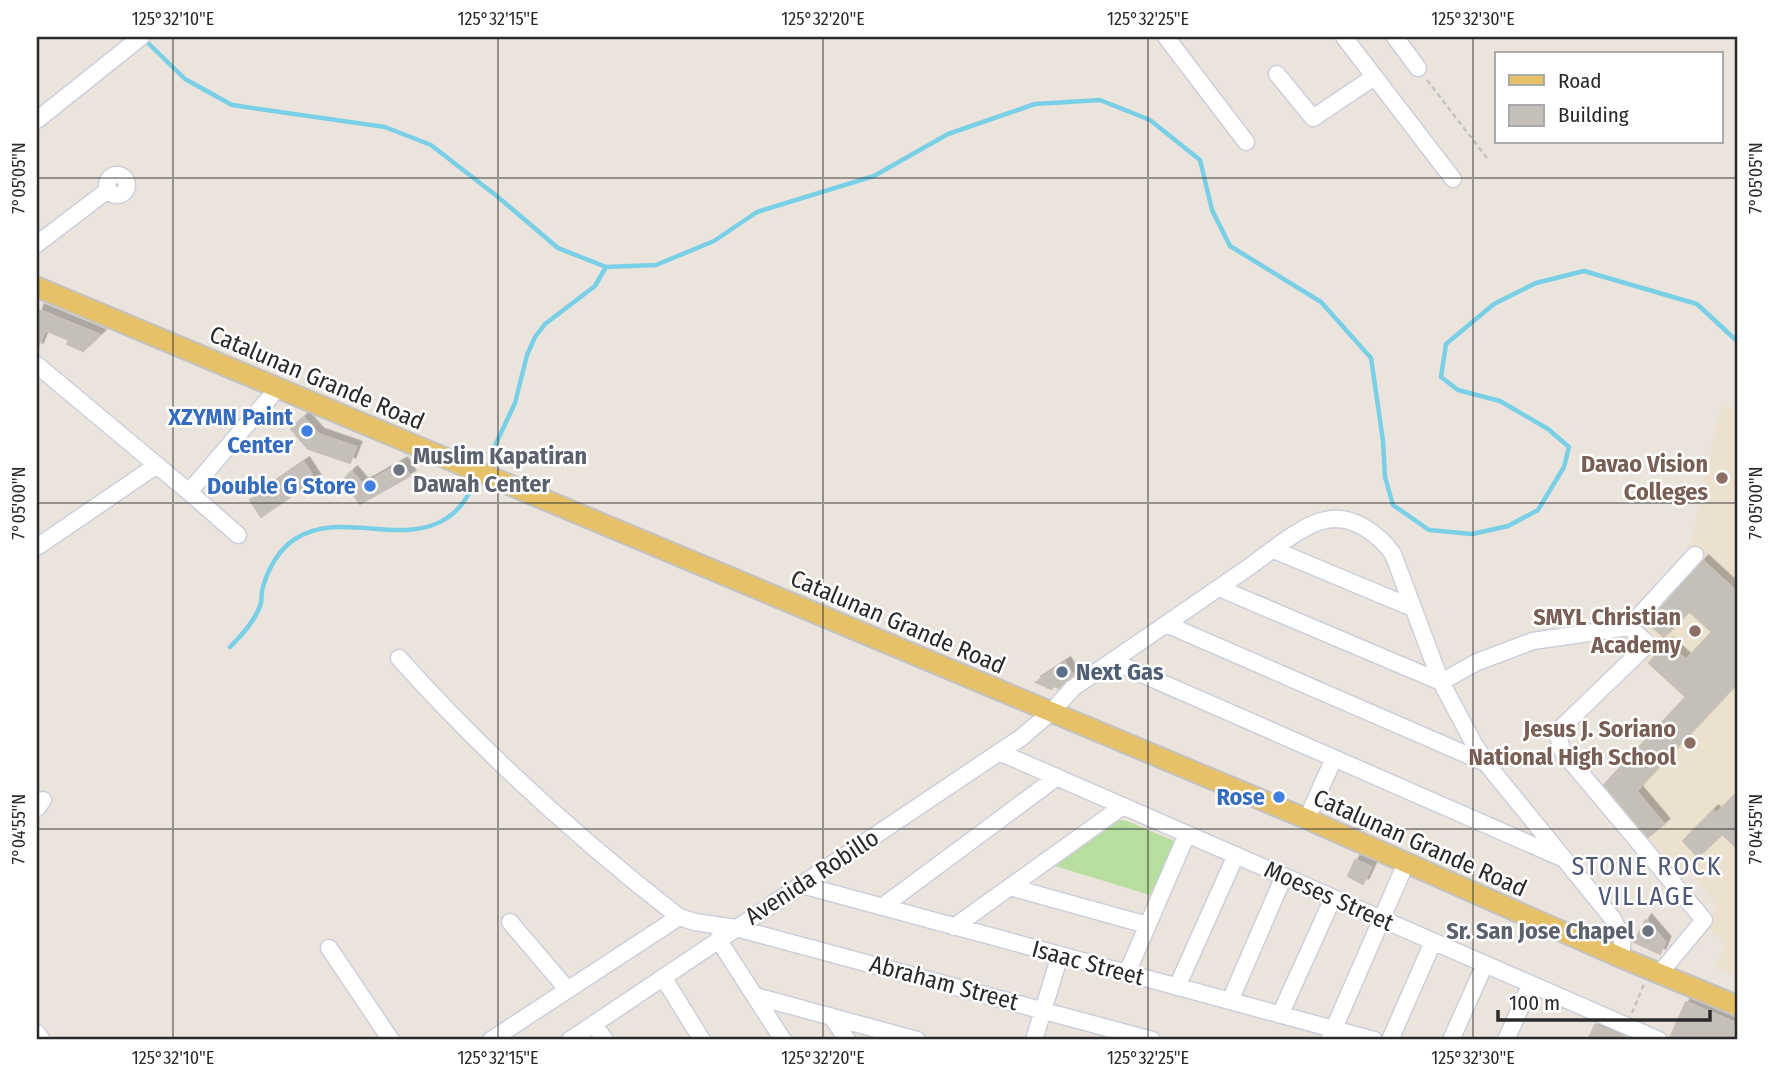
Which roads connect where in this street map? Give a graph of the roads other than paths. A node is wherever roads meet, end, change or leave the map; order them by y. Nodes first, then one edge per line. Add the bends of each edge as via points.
1 (141, 37) edge
2 (1166, 37) edge
3 (1344, 37) edge
4 (1395, 37) edge
5 (1418, 68) road end
6 (1277, 74) dead end
7 (1374, 77) junction
8 (37, 120) edge
9 (1246, 142) dead end
10 (1453, 179) dead end
11 (108, 190) dead end
12 (37, 244) edge
13 (37, 287) edge
14 (37, 365) edge
15 (278, 388) junction
16 (157, 465) junction
17 (189, 492) junction
18 (238, 535) dead end
19 (37, 547) edge
20 (1274, 550) junction
21 (1695, 555) dead end
22 (1219, 588) junction
23 (1413, 608) junction
24 (1166, 624) junction
25 (1629, 626) junction
26 (399, 658) dead end
27 (1112, 661) junction
28 (1441, 682) junction
29 (1051, 712) junction
30 (999, 752) junction
31 (1334, 758) junction
32 (1486, 763) junction
33 (1057, 777) junction
34 (1123, 806) junction
35 (1307, 819) junction
36 (1187, 834) junction
37 (1236, 855) junction
38 (1567, 860) junction
39 (1406, 863) junction
40 (1284, 877) junction
41 (802, 885) junction
42 (1010, 887) junction
43 (1333, 898) junction
44 (881, 907) junction
45 (679, 917) junction
46 (1381, 919) junction
47 (510, 922) dead end
48 (1147, 925) junction
49 (954, 927) junction
50 (736, 928) junction
51 (718, 939) junction
52 (1433, 942) junction
53 (329, 948) dead end
54 (1060, 955) junction
55 (1622, 958) junction
56 (1485, 964) junction
57 (1655, 971) junction
58 (1127, 973) junction
59 (663, 977) junction
60 (1531, 984) junction
61 (1177, 987) junction
62 (567, 989) junction
63 (755, 996) junction
64 (1230, 1001) junction
65 (1738, 1006) edge
66 (1043, 1010) junction
67 (1280, 1015) junction
68 (832, 1017) junction
69 (594, 1024) junction
70 (37, 1033) edge
71 (1331, 1035) edge
72 (42, 1040) edge
73 (391, 1040) edge
74 (491, 1040) edge
75 (570, 1040) edge
76 (605, 1040) edge
77 (702, 1040) edge
78 (783, 1040) edge
79 (847, 1040) edge
80 (917, 1040) edge
81 (1034, 1040) edge
82 (1152, 1040) edge
83 (1374, 1040) edge
84 (1390, 1040) edge
85 (1451, 1040) edge
86 (1506, 1040) edge
87 (1659, 1040) edge

1 - 8 street
2 - 9 street
3 - 7 street
4 - 5 street
6 - 7 street via 1313,118
7 - 10 street
11 - 12 street
13 - 15 main road, Catalunan Grande Road
14 - 16 street
15 - 17 street
15 - 29 main road, Catalunan Grande Road
16 - 17 street
16 - 19 street
17 - 18 street
20 - 22 street, Avenida Robillo
20 - 23 street
20 - 23 street, Avenida Robillo via 1325,520 1361,526 1393,554
21 - 25 street
22 - 24 street, Avenida Robillo
22 - 28 street
23 - 28 street, Avenida Robillo
24 - 27 street, Avenida Robillo
24 - 32 street
25 - 28 street via 1533,641 1477,662
25 - 57 street via 1648,644 1561,728 1559,744 1704,920
26 - 45 street via 531,790
27 - 29 street, Avenida Robillo via 1073,688
27 - 31 street
28 - 32 street, Avenida Robillo
29 - 30 street, Avenida Robillo
29 - 35 main road, Catalunan Grande Road
30 - 33 street, Moeses Street
30 - 41 street, Avenida Robillo
31 - 35 street
31 - 38 street
32 - 38 street, Avenida Robillo
33 - 34 street, Moeses Street
33 - 44 street
34 - 36 street, Moeses Street
34 - 42 street
35 - 39 main road, Catalunan Grande Road
36 - 37 street, Moeses Street
36 - 48 street
37 - 40 street, Moeses Street
37 - 61 street
38 - 55 street, Avenida Robillo via 1619,931
39 - 46 street
39 - 55 main road, Catalunan Grande Road
40 - 43 street, Moeses Street
40 - 64 street
41 - 44 street, Isaac Street
41 - 50 street, Avenida Robillo
42 - 48 street
42 - 49 street
43 - 46 street, Moeses Street
43 - 67 street
44 - 49 street, Isaac Street
45 - 50 street, Abraham Street
45 - 62 street
46 - 52 street, Moeses Street
46 - 71 street
47 - 62 street
48 - 58 street
49 - 54 street, Isaac Street
50 - 51 street, Avenida Robillo
50 - 66 street, Abraham Street
51 - 59 street, Avenida Robillo
51 - 63 street
52 - 56 street, Moeses Street
52 - 84 street
53 - 73 street
54 - 58 street, Isaac Street
54 - 66 street
55 - 57 main road, Catalunan Grande Road
56 - 60 street, Moeses Street
56 - 85 street
57 - 65 main road, Catalunan Grande Road
58 - 61 street, Isaac Street
59 - 69 street, Avenida Robillo
59 - 77 street
60 - 86 street
60 - 87 street, Moeses Street
61 - 64 street, Isaac Street
62 - 74 street
63 - 68 street
63 - 78 street
64 - 67 street, Isaac Street
66 - 81 street
66 - 82 street, Abraham Street
67 - 71 street, Isaac Street
68 - 79 street
68 - 80 street
69 - 75 street, Avenida Robillo
69 - 76 street
70 - 72 street
71 - 83 street, Isaac Street

